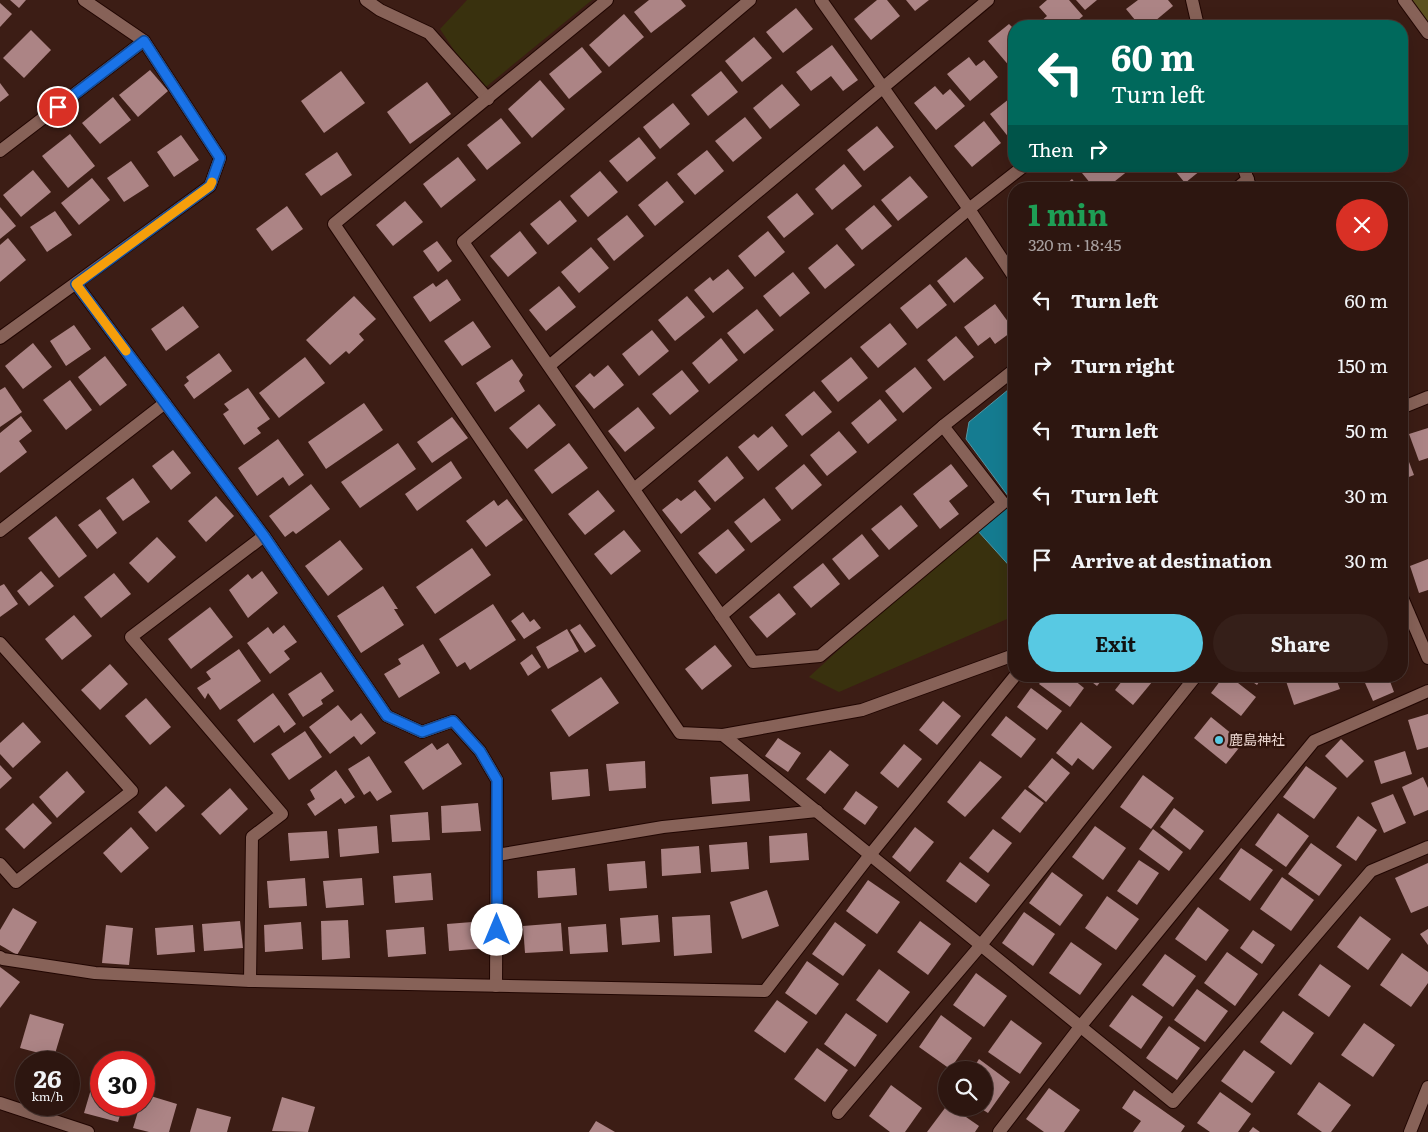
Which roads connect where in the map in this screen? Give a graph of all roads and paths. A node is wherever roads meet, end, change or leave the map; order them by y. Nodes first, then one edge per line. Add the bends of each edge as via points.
1 (84, 0) edge
2 (366, 0) edge
3 (607, 0) edge
4 (750, 0) edge
5 (821, 0) edge
6 (988, 0) edge
7 (1192, 0) edge
8 (1404, 0) edge
9 (1197, 20) edge
10 (1428, 33) edge
11 (144, 41) junction
12 (883, 87) junction
13 (488, 99) junction
14 (0, 151) edge
15 (1016, 172) edge
16 (969, 209) junction
17 (1008, 268) edge
18 (76, 284) junction
19 (0, 338) edge
20 (549, 366) junction
21 (1008, 375) edge
22 (1428, 397) edge
23 (165, 403) junction
24 (1408, 405) edge
25 (943, 426) junction
26 (634, 490) junction
27 (0, 531) edge
28 (264, 536) junction
29 (1408, 611) edge
30 (721, 616) junction
31 (0, 643) edge
32 (1008, 657) edge
33 (1428, 658) edge
34 (1010, 682) edge
35 (1191, 682) edge
36 (1428, 692) edge
37 (723, 735) junction
38 (817, 811) junction
39 (1428, 847) edge
40 (497, 855) junction
41 (870, 855) junction
42 (0, 864) edge
43 (981, 945) junction
44 (0, 957) edge
45 (250, 981) junction
46 (496, 986) junction
47 (1080, 1026) junction
48 (1428, 1087) edge
49 (0, 1103) edge
50 (838, 1113) dead end
51 (88, 1132) edge
52 (999, 1132) edge
53 (1410, 1132) edge

1 - 11 street
2 - 13 street via 429,33
3 - 13 street
4 - 20 street via 463,242
5 - 12 street
6 - 12 street
7 - 9 street
8 - 10 street
11 - 14 street
11 - 18 street via 220,158 210,186
12 - 16 street
12 - 20 street
13 - 37 street via 334,224 680,733
15 - 16 street
16 - 17 street
16 - 26 street
18 - 19 street
18 - 23 street
20 - 26 street
21 - 25 street
22 - 24 street
23 - 27 street
23 - 28 street
25 - 30 street
25 - 30 street via 1003,503 820,656 753,662
26 - 30 street
28 - 40 street via 387,716 422,732 453,721 480,751 497,780
28 - 45 street via 131,638 282,814 252,837
29 - 33 street
31 - 42 street via 132,791 16,882
32 - 37 street via 862,710
34 - 41 street
35 - 43 street
36 - 47 street via 1314,741
37 - 38 street
38 - 40 street via 663,827
38 - 41 street
39 - 47 street via 1371,871 1173,1102
40 - 46 street
41 - 43 street
41 - 46 street via 765,991
43 - 47 street
43 - 50 street
44 - 45 street via 95,972
45 - 46 street
47 - 52 street
48 - 53 street
49 - 51 street

